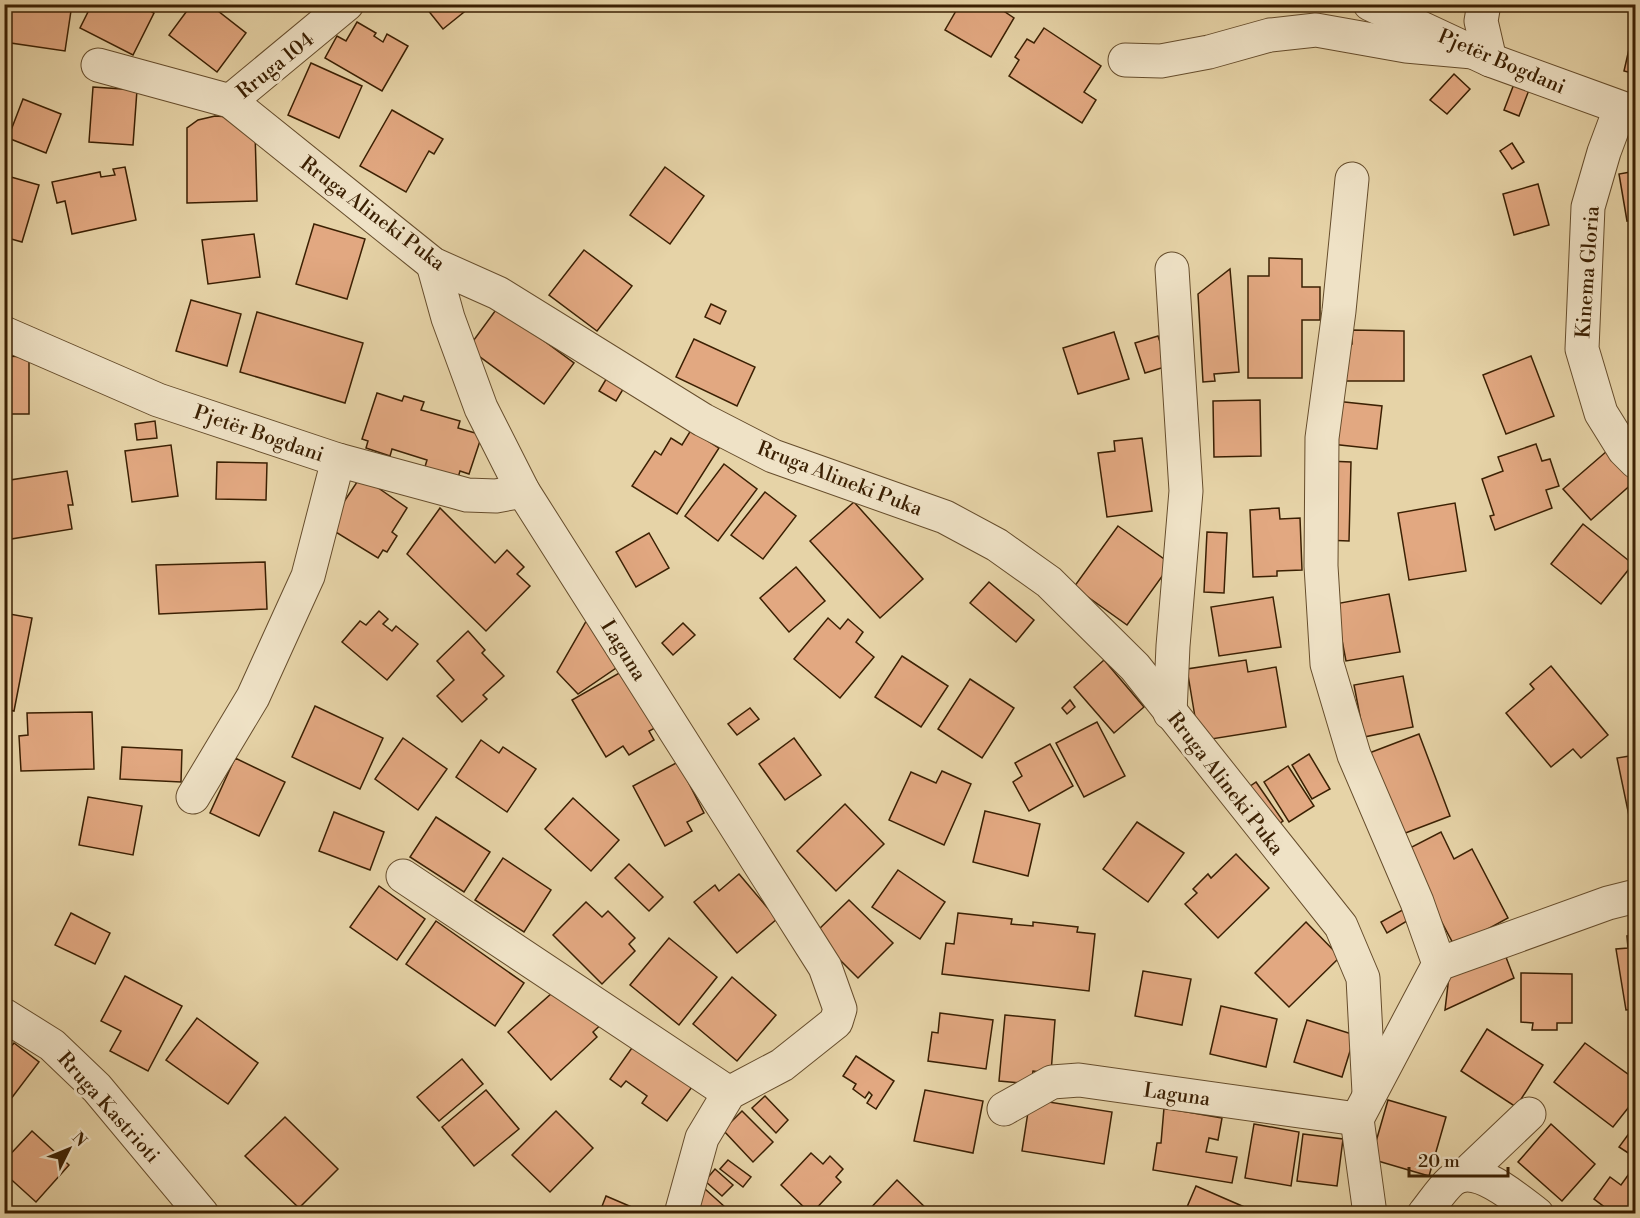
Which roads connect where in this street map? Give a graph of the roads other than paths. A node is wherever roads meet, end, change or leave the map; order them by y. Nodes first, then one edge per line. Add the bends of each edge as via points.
1 (347, 4) edge
2 (1370, 4) edge
3 (1484, 4) edge
4 (1481, 56) junction
5 (1125, 60) dead end
6 (98, 65) dead end
7 (230, 101) junction
8 (1628, 111) edge
9 (1353, 179) dead end
10 (433, 264) junction
11 (1172, 269) dead end
12 (4, 333) edge
13 (338, 460) junction
14 (1635, 462) edge
15 (523, 491) junction
16 (1170, 713) junction
17 (193, 797) dead end
18 (403, 876) dead end
19 (1635, 896) edge
20 (1439, 964) junction
21 (4, 1015) edge
22 (729, 1093) junction
23 (1363, 1106) junction
24 (1004, 1109) dead end
25 (1529, 1114) dead end
26 (1467, 1173) junction
27 (202, 1214) edge
28 (681, 1214) edge
29 (1370, 1214) edge
30 (1424, 1214) edge
31 (1537, 1214) edge

1 - 7 street, Rruga 104
2 - 4 street, Pjetër Bogdani
3 - 4 street
4 - 5 street via 1316,30 1270,35 1161,61
4 - 8 street, Pjetër Bogdani
6 - 7 street, Rruga Alineki Puka
7 - 10 street, Rruga Alineki Puka
8 - 14 street, Kinema Gloria via 1604,152 1588,207 1582,349 1600,413
9 - 20 street via 1322,438 1321,566 1327,664 1354,755
10 - 15 street, Laguna via 481,408
10 - 16 street, Rruga Alineki Puka via 498,293 703,420 774,456 945,517 997,545 1056,589 1135,667
11 - 16 street via 1186,491
12 - 13 street, Pjetër Bogdani via 158,400
13 - 15 street, Pjetër Bogdani via 467,495 496,496
13 - 17 street via 308,576 254,697
15 - 22 street, Laguna via 825,967 840,1009 836,1022 782,1065
16 - 23 street, Rruga Alineki Puka via 1341,926 1363,978
18 - 22 street
19 - 20 street
20 - 23 street
21 - 27 street, Rruga Kastrioti via 52,1044 97,1088
22 - 28 street via 702,1138
23 - 24 street, Laguna via 1079,1080 1053,1082
23 - 29 street, Rruga Alineki Puka
25 - 26 street
26 - 30 street via 1452,1179
26 - 31 street via 1507,1192

